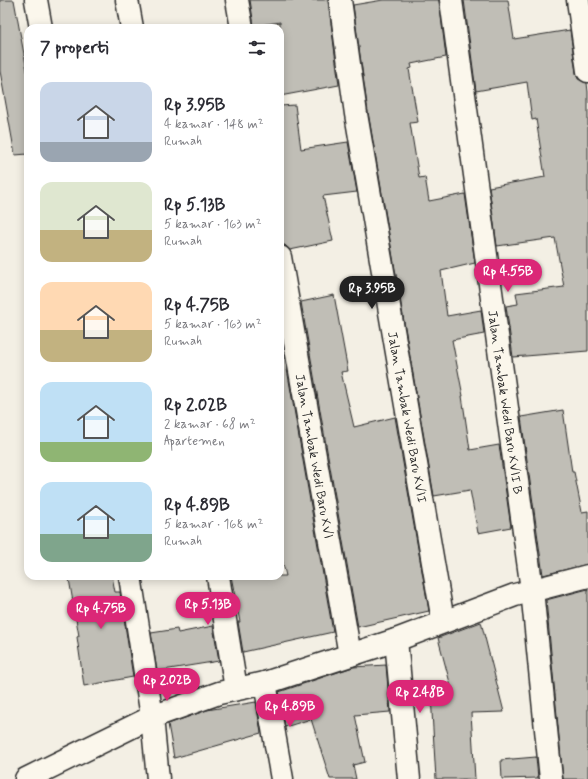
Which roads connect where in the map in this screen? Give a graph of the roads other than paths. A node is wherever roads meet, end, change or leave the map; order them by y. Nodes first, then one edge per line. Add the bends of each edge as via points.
1 (36, 0) edge
2 (126, 0) edge
3 (237, 0) edge
4 (340, 0) edge
5 (451, 0) edge
6 (578, 0) edge
7 (40, 24) edge
8 (131, 24) edge
9 (241, 24) edge
10 (586, 35) edge
11 (588, 72) edge
12 (284, 280) edge
13 (588, 576) edge
14 (131, 580) edge
15 (219, 580) edge
16 (532, 590) junction
17 (442, 621) junction
18 (396, 640) junction
19 (350, 655) junction
20 (265, 683) junction
21 (236, 689) junction
22 (152, 717) junction
23 (26, 779) edge
24 (158, 779) edge
25 (282, 779) edge
26 (409, 779) edge
27 (551, 779) edge

1 - 7 street
2 - 8 street
3 - 9 street
4 - 17 street, Jalan Tambak Wedi Baru XVII via 356,114
5 - 16 street, Jalan Tambak Wedi Baru XVII B
6 - 10 street
10 - 11 street
12 - 19 street, Jalan Tambak Wedi Baru XVI
13 - 16 street
14 - 22 street
15 - 21 street
16 - 17 street
16 - 27 street, Jalan Tambak Wedi Baru XVII B
17 - 18 street
18 - 19 street
18 - 26 street
19 - 20 street
20 - 21 street
20 - 25 street
21 - 22 street
22 - 23 street
22 - 24 street

